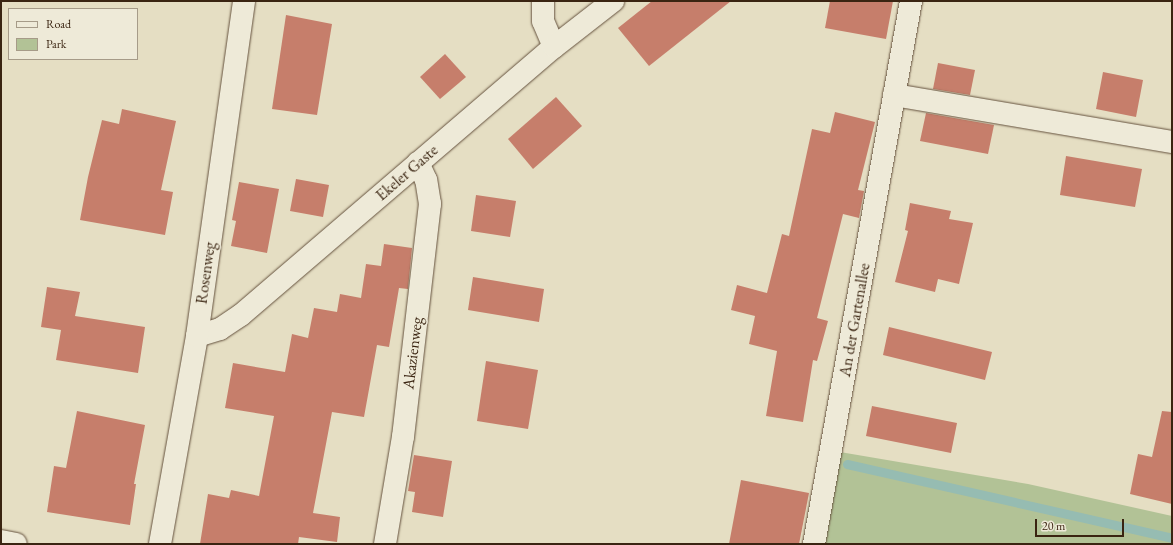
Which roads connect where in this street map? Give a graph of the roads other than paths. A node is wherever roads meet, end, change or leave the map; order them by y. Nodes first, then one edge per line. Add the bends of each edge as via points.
1 (244, 1) edge
2 (543, 1) edge
3 (613, 1) edge
4 (911, 1) edge
5 (554, 47) junction
6 (894, 95) junction
7 (1172, 142) edge
8 (418, 163) junction
9 (197, 336) junction
10 (1, 541) edge
11 (16, 544) edge
12 (160, 544) edge
13 (385, 544) edge
14 (814, 544) edge

1 - 9 street, Rosenweg
2 - 5 street via 543,21
3 - 5 street, Ekeler Gaste
4 - 6 street, An der Gartenallee
5 - 8 street, Ekeler Gaste
6 - 7 street
6 - 14 street, An der Gartenallee
8 - 9 street, Ekeler Gaste via 241,316 220,329
8 - 13 street, Akazienweg via 426,180 430,204 403,437
9 - 12 street, Rosenweg
10 - 11 street

